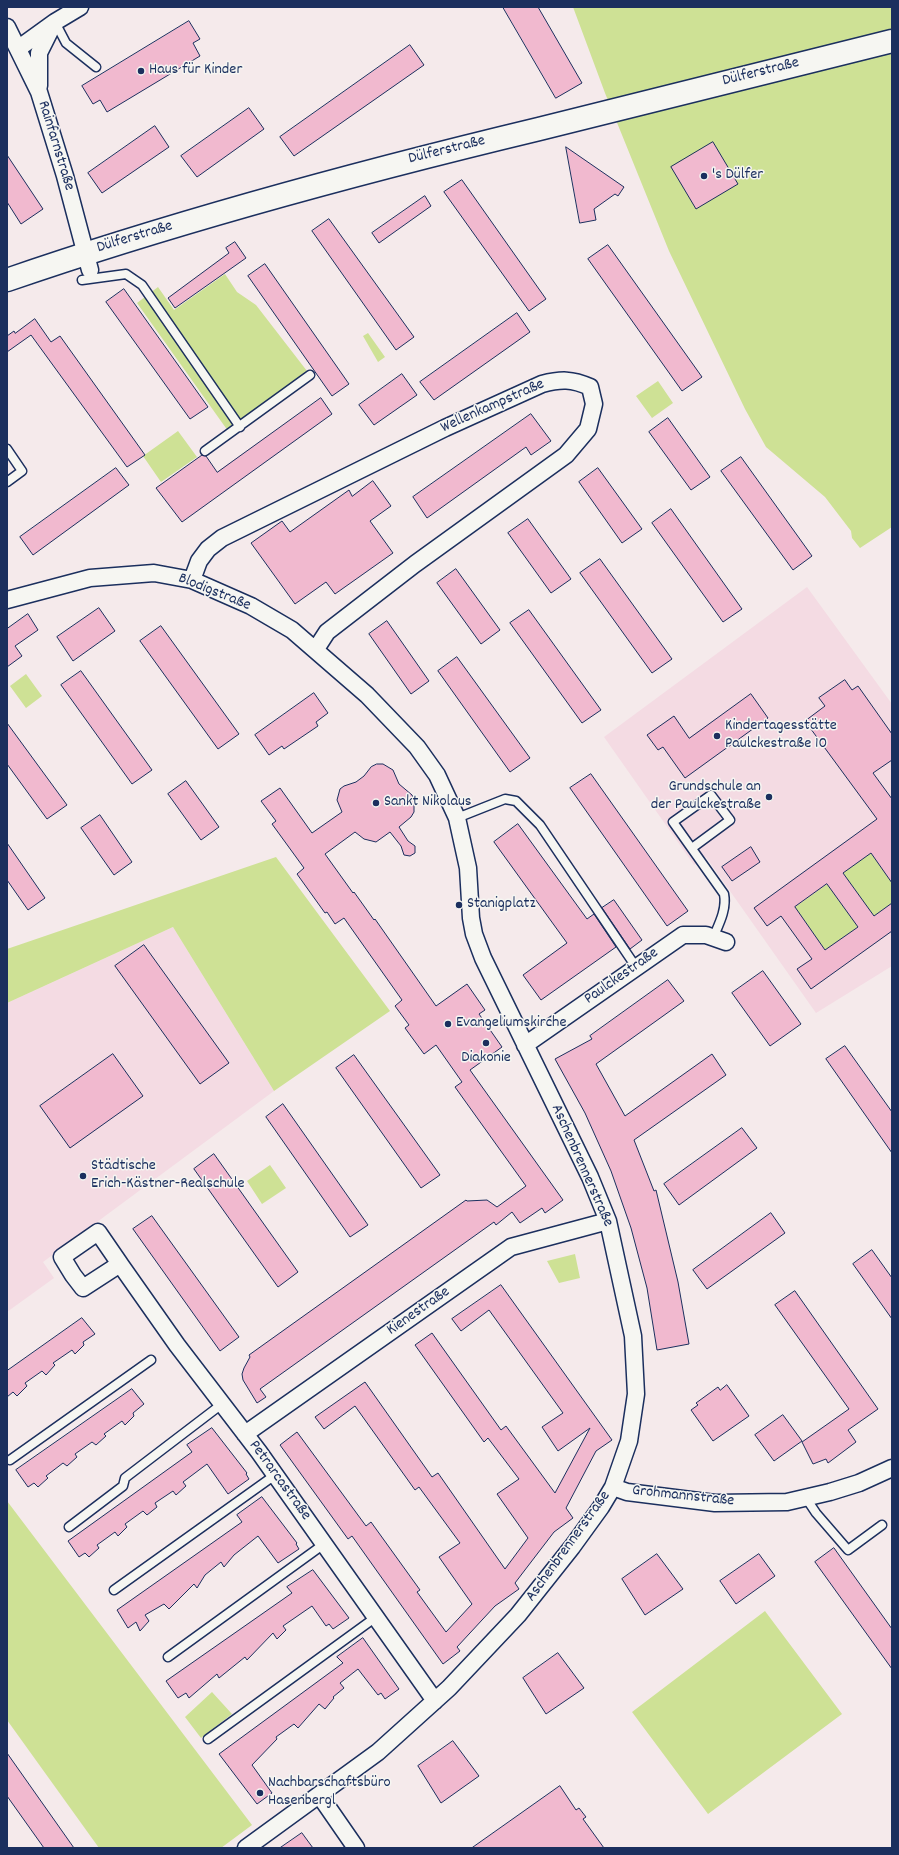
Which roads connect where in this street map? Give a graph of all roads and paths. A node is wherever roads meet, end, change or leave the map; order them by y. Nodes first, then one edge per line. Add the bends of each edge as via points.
1 (80, 7) edge
2 (54, 22) junction
3 (7, 27) edge
4 (892, 41) edge
5 (19, 48) junction
6 (96, 67) dead end
7 (39, 92) junction
8 (86, 268) junction
9 (7, 280) edge
10 (310, 375) dead end
11 (240, 427) junction
12 (7, 449) edge
13 (205, 451) dead end
14 (7, 482) edge
15 (192, 580) junction
16 (7, 600) edge
17 (316, 649) junction
18 (457, 818) junction
19 (692, 848) junction
20 (720, 940) joint
21 (636, 967) junction
22 (525, 1045) junction
23 (608, 1221) junction
24 (120, 1264) dead end
25 (151, 1360) dead end
26 (222, 1404) junction
27 (245, 1434) junction
28 (10, 1460) dead end
29 (892, 1468) edge
30 (275, 1475) junction
31 (614, 1487) junction
32 (806, 1498) junction
33 (882, 1526) dead end
34 (69, 1527) dead end
35 (324, 1544) junction
36 (114, 1590) dead end
37 (376, 1617) junction
38 (168, 1658) dead end
39 (435, 1701) junction
40 (208, 1739) dead end
41 (320, 1796) junction
42 (246, 1848) edge
43 (356, 1848) edge

1 - 2 street
2 - 5 street
2 - 6 lane via 66,43
2 - 7 street via 39,53
3 - 5 street, Rainfarnstraße
4 - 8 main road, Dülferstraße via 422,157 270,199
5 - 7 street, Rainfarnstraße
7 - 8 street, Rainfarnstraße
8 - 9 main road, Dülferstraße
8 - 11 lane via 126,274 142,285
10 - 11 lane
11 - 13 lane
12 - 14 lane via 22,471
15 - 16 street, Blodigstraße via 154,573 90,578
15 - 17 street, Blodigstraße via 251,606 292,630
15 - 17 street, Wellenkampstraße via 199,561 208,549 222,538 290,504 542,384 567,380 578,381 590,387 594,404 588,429 566,454 327,632
17 - 18 street, Blodigstraße via 387,714 418,747 431,765
18 - 21 lane via 505,799 516,801 540,825
18 - 22 street via 468,868 474,934
19 - 19 lane via 673,822 711,795 730,820
19 - 20 lane via 724,894
20 - 21 street, Paulckestraße via 706,935 683,935
21 - 22 street, Paulckestraße
22 - 23 street, Aschenbrennerstraße via 590,1177
23 - 27 street, Kienestraße via 511,1247
23 - 31 street, Aschenbrennerstraße via 633,1336 636,1394 629,1441
24 - 26 street, Petrarcastraße
25 - 28 lane
26 - 27 street, Petrarcastraße
26 - 34 lane via 125,1478 123,1486
27 - 30 street, Petrarcastraße
29 - 32 street, Grohmannstraße via 859,1484
30 - 35 street, Petrarcastraße
30 - 36 lane
31 - 32 street, Grohmannstraße via 627,1492 714,1503 787,1502
31 - 39 street, Aschenbrennerstraße via 572,1547 518,1615
32 - 33 lane via 848,1550
35 - 37 street, Petrarcastraße
35 - 38 lane
37 - 39 street, Petrarcastraße
37 - 40 lane
39 - 41 street, Aschenbrennerstraße via 378,1752
41 - 42 street, Aschenbrennerstraße
41 - 43 street

